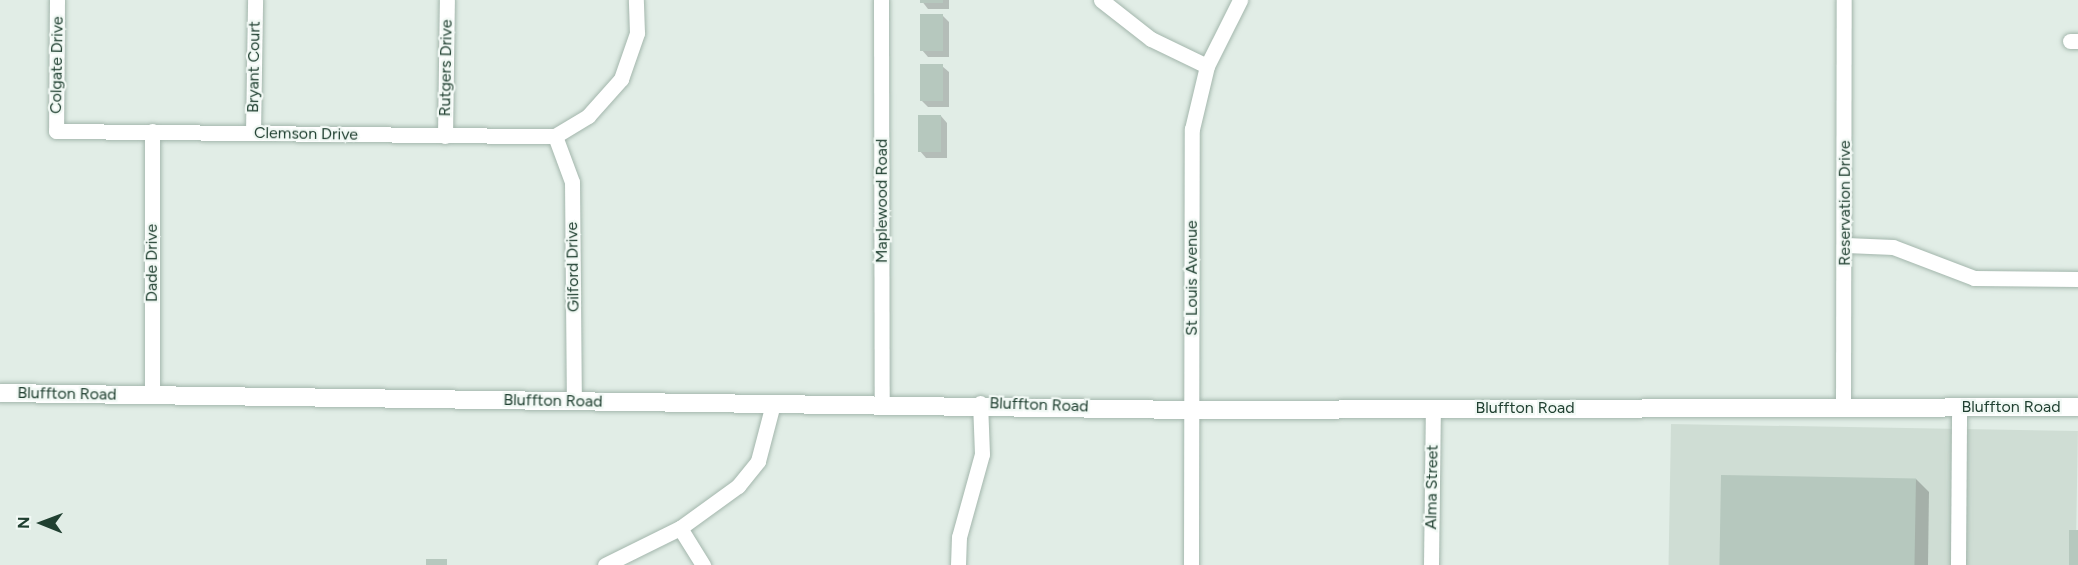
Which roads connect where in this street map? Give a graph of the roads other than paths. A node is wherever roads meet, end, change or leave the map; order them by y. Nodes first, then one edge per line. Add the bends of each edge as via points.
1 (57, 0) edge
2 (255, 0) edge
3 (447, 0) edge
4 (636, 0) edge
5 (881, 0) edge
6 (1101, 0) edge
7 (1240, 0) edge
8 (1844, 0) edge
9 (1207, 66) junction
10 (56, 131) joint
11 (152, 131) junction
12 (253, 133) junction
13 (445, 136) junction
14 (555, 136) junction
15 (1846, 245) junction
16 (2078, 279) edge
17 (0, 393) edge
18 (152, 395) junction
19 (574, 401) junction
20 (882, 402) junction
21 (980, 403) junction
22 (773, 404) junction
23 (1843, 406) junction
24 (1959, 407) junction
25 (2078, 407) edge
26 (1433, 408) junction
27 (1192, 410) junction
28 (680, 528) junction
29 (605, 565) edge
30 (703, 565) edge
31 (958, 565) edge
32 (1191, 565) edge
33 (1431, 565) edge
34 (1958, 565) edge

1 - 10 street, Colgate Drive
2 - 12 street, Bryant Court
3 - 13 street, Rutgers Drive
4 - 14 street via 637,33 621,79 588,116
5 - 20 street, Maplewood Road
6 - 9 street via 1151,39
7 - 9 street, St Louis Avenue
8 - 15 street, Reservation Drive
9 - 27 street, St Louis Avenue via 1192,129
10 - 11 street, Clemson Drive
11 - 12 street, Clemson Drive
11 - 18 street, Dade Drive
12 - 13 street, Clemson Drive
13 - 14 street, Clemson Drive
14 - 19 street, Gilford Drive via 572,182
15 - 16 street via 1893,247 1974,278
15 - 23 street, Reservation Drive
17 - 18 main road, Bluffton Road
18 - 19 main road, Bluffton Road
19 - 22 main road, Bluffton Road
20 - 21 main road, Bluffton Road
20 - 22 main road, Bluffton Road
21 - 27 main road, Bluffton Road
21 - 31 street via 982,454 959,537
22 - 28 street via 758,461 738,486
23 - 24 main road, Bluffton Road
23 - 26 main road, Bluffton Road
24 - 25 main road, Bluffton Road
24 - 34 street
26 - 27 main road, Bluffton Road
26 - 33 street, Alma Street
27 - 32 street, St Louis Avenue
28 - 29 street
28 - 30 street

